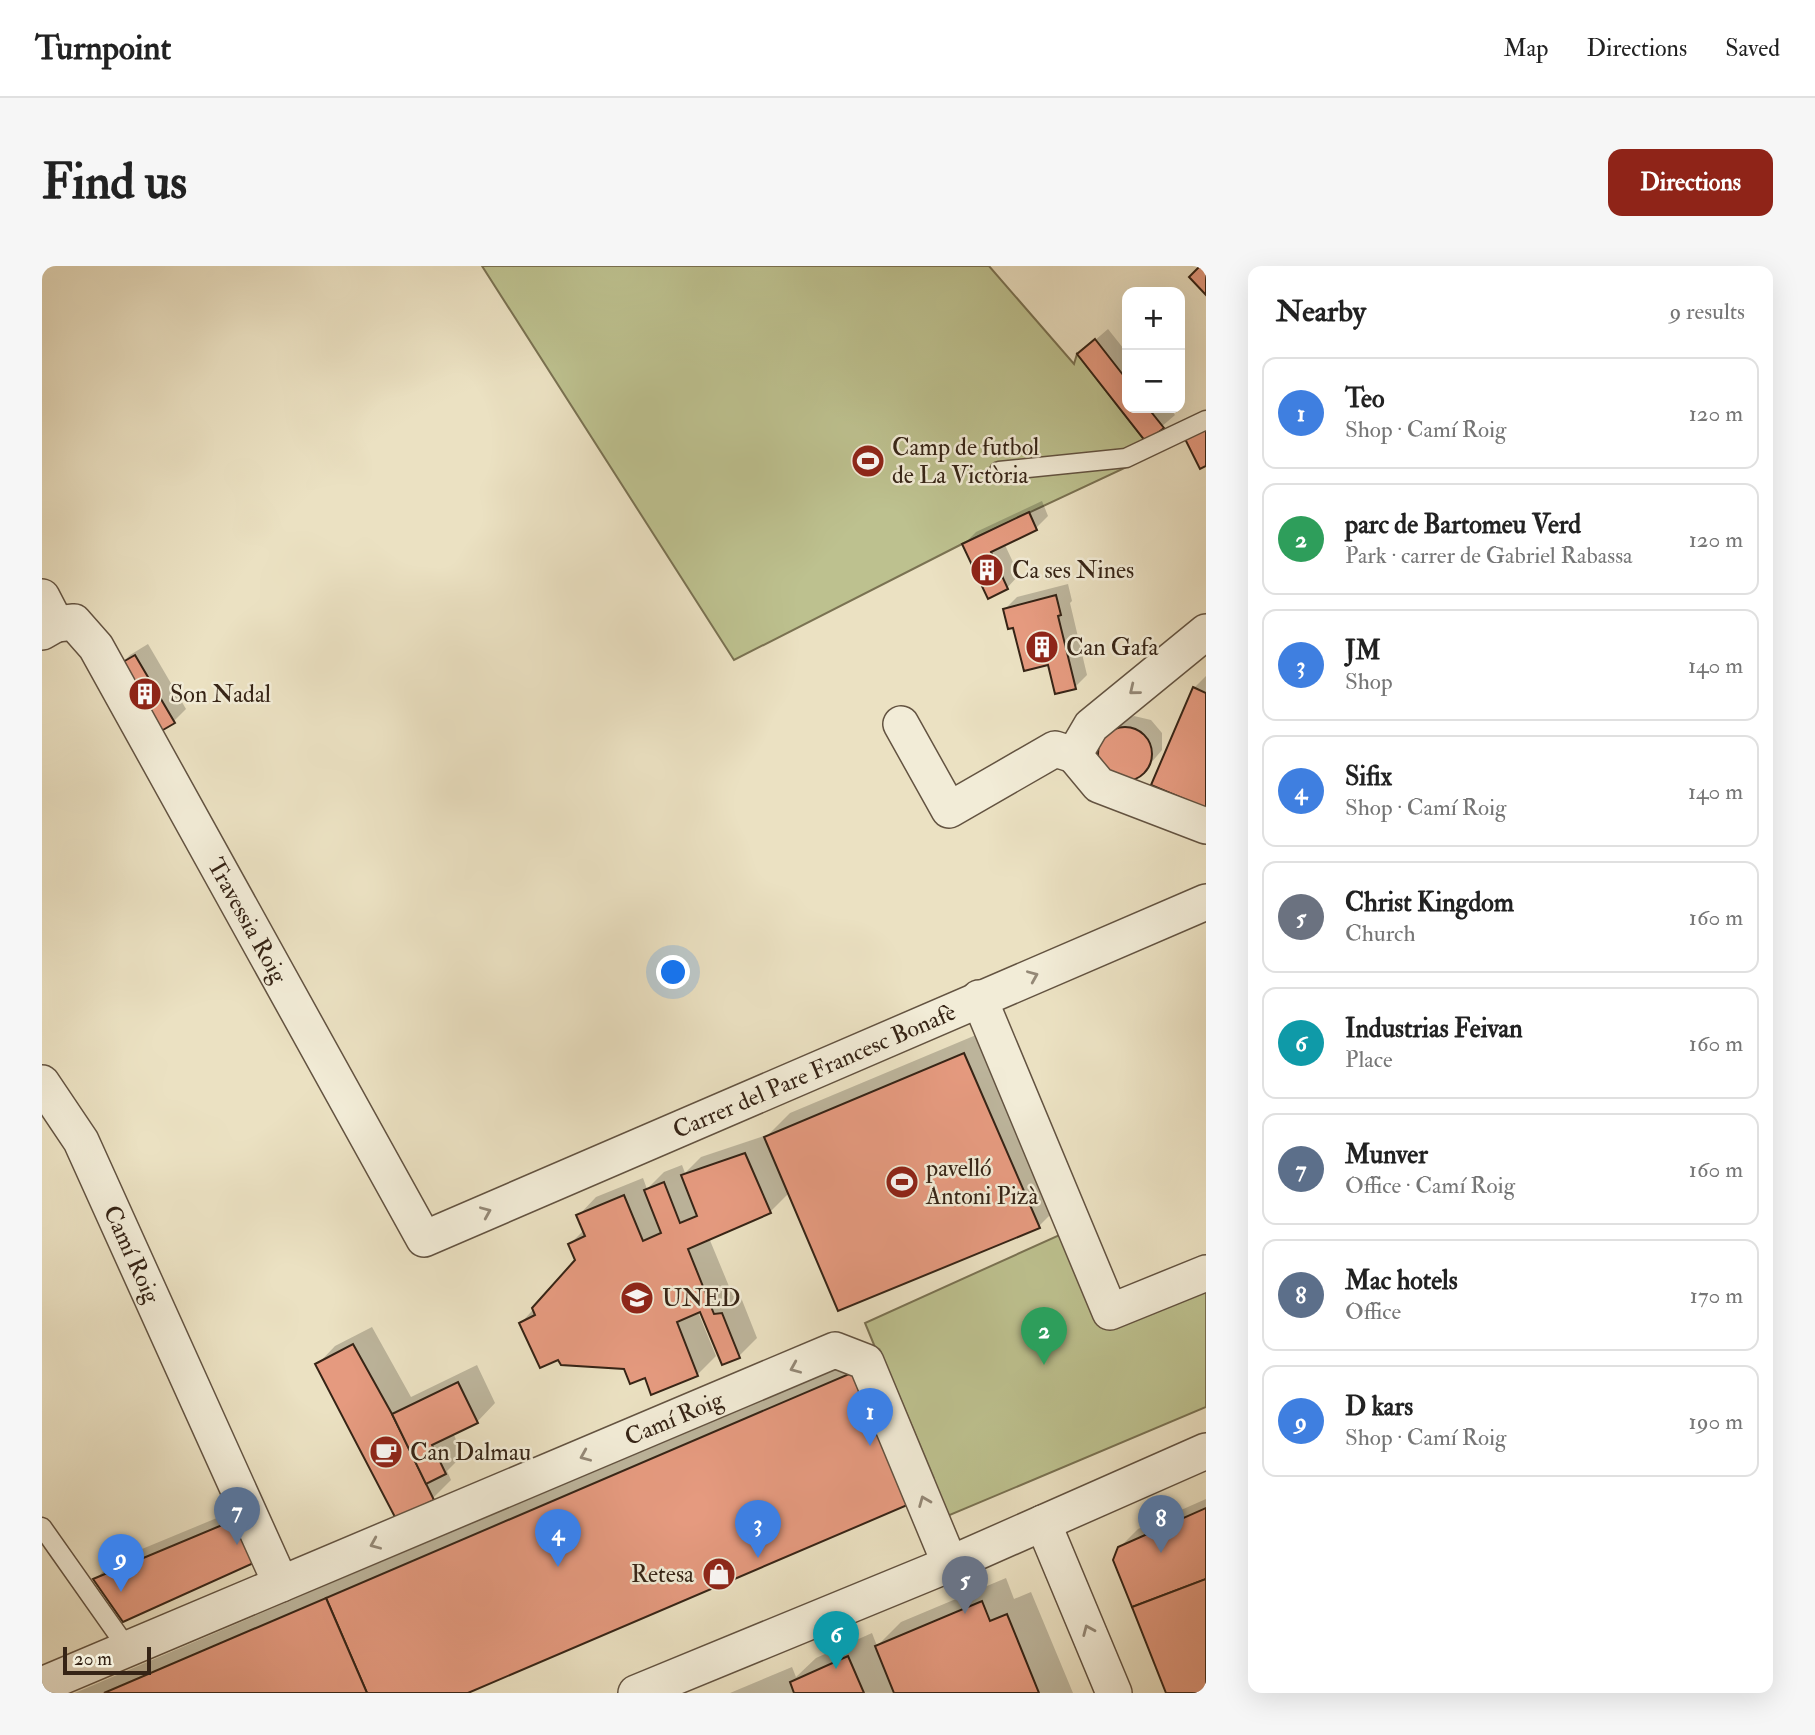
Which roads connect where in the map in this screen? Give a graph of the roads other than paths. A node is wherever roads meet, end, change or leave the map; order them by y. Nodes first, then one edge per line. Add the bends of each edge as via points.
1 (1206, 420) edge
2 (999, 471) dead end
3 (47, 618) edge
4 (1206, 632) edge
5 (901, 724) dead end
6 (1074, 755) junction
7 (1206, 826) edge
8 (1206, 902) edge
9 (979, 998) junction
10 (42, 1083) edge
11 (424, 1239) joint
12 (1206, 1273) edge
13 (1206, 1451) edge
14 (1043, 1522) junction
15 (42, 1527) edge
16 (950, 1564) junction
17 (281, 1584) junction
18 (128, 1649) junction
19 (42, 1685) edge
20 (636, 1693) edge
21 (1114, 1693) edge

1 - 2 lane via 1126,458
3 - 11 street, Travessia Roig via 74,622 96,647
4 -> 6 street via 1091,726
5 - 6 street via 949,810 1055,749
6 - 7 street via 1099,785
9 -> 8 street, Carrer del Pare Francesc Bonafè
11 -> 9 street, Carrer del Pare Francesc Bonafè
9 - 12 street via 1110,1312
10 - 17 street, Camí Roig via 81,1141
13 - 14 street
14 - 16 street
21 -> 14 street
15 - 18 lane
16 -> 17 street, Camí Roig via 866,1362 835,1350
16 - 20 street
17 - 18 street, Camí Roig
18 - 19 street, Camí Roig

